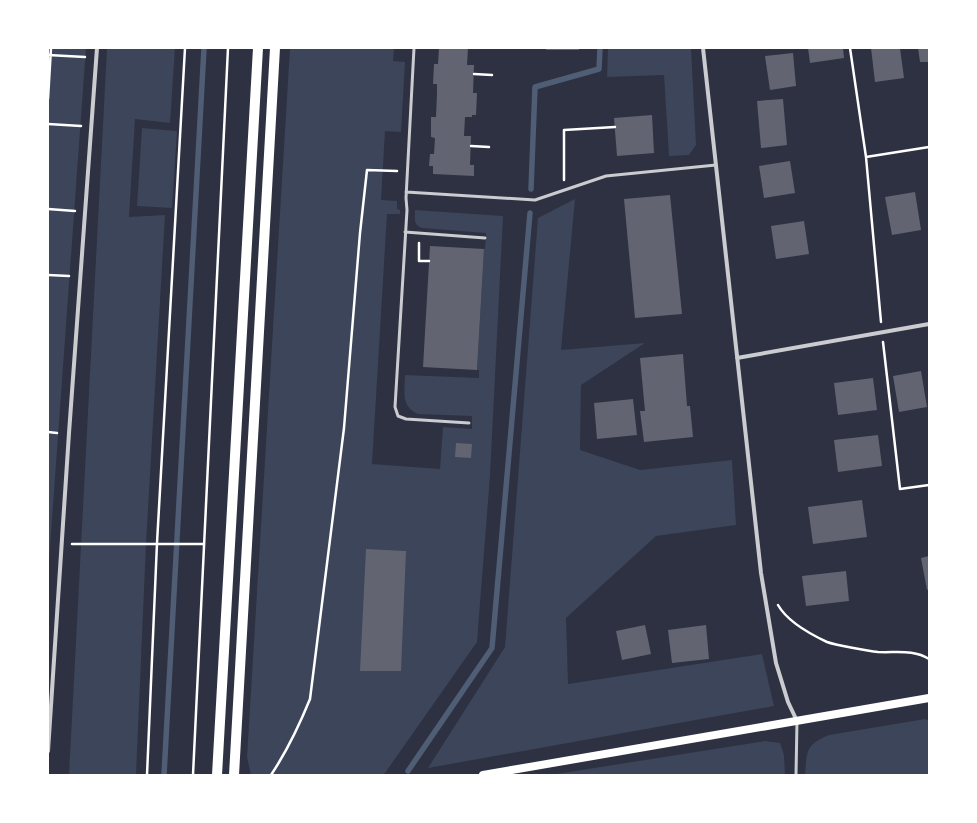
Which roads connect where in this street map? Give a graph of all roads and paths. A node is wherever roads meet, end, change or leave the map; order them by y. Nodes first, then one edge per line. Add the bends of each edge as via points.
1 (52, 48) edge
2 (97, 48) edge
3 (185, 48) edge
4 (228, 48) edge
5 (258, 48) edge
6 (275, 48) edge
7 (414, 48) edge
8 (703, 48) edge
9 (850, 48) edge
10 (50, 55) edge
11 (96, 58) junction
12 (474, 74) dead end
13 (492, 75) dead end
14 (48, 100) edge
15 (48, 124) edge
16 (91, 127) junction
17 (614, 127) dead end
18 (471, 146) dead end
19 (489, 147) dead end
20 (929, 147) edge
21 (866, 157) junction
22 (716, 165) junction
23 (408, 171) junction
24 (563, 191) junction
25 (406, 192) junction
26 (48, 209) edge
27 (85, 212) junction
28 (406, 232) junction
29 (485, 238) dead end
30 (419, 245) dead end
31 (429, 261) dead end
32 (48, 275) edge
33 (80, 277) junction
34 (929, 324) edge
35 (882, 332) junction
36 (737, 358) junction
37 (469, 423) dead end
38 (929, 485) edge
39 (157, 543) junction
40 (61, 544) junction
41 (204, 544) junction
42 (778, 604) dead end
43 (929, 659) edge
44 (929, 698) edge
45 (797, 721) junction
46 (48, 740) edge
47 (48, 751) edge
48 (147, 775) edge
49 (193, 775) edge
50 (217, 775) edge
51 (234, 775) edge
52 (271, 775) edge
53 (483, 775) edge
54 (796, 775) edge

1 - 10 path
2 - 11 street
3 - 39 path
4 - 41 path
5 - 50 main road
6 - 51 main road
7 - 23 lane
8 - 22 street
9 - 21 path
10 - 11 path
10 - 14 path
11 - 16 street
12 - 13 path
15 - 16 path
16 - 27 street
17 - 24 path via 564,130
18 - 19 path
20 - 21 path
21 - 35 path
22 - 24 lane via 606,176
22 - 36 street
23 - 25 lane
23 - 52 path via 367,170 344,428 310,699 296,733
24 - 25 lane via 532,200
25 - 28 lane
26 - 27 path
27 - 33 street
28 - 29 lane
28 - 37 lane via 396,412 398,416 406,419
30 - 31 path via 419,261
32 - 33 path
33 - 40 street
34 - 35 street
35 - 36 street
35 - 38 path via 900,489
36 - 45 street via 766,608 781,682
39 - 40 path
39 - 41 path
39 - 48 path
40 - 46 street
41 - 49 path
42 - 43 path via 796,624 828,642 877,652 901,651 922,654
44 - 45 main road
45 - 53 main road
45 - 54 lane
46 - 47 street

